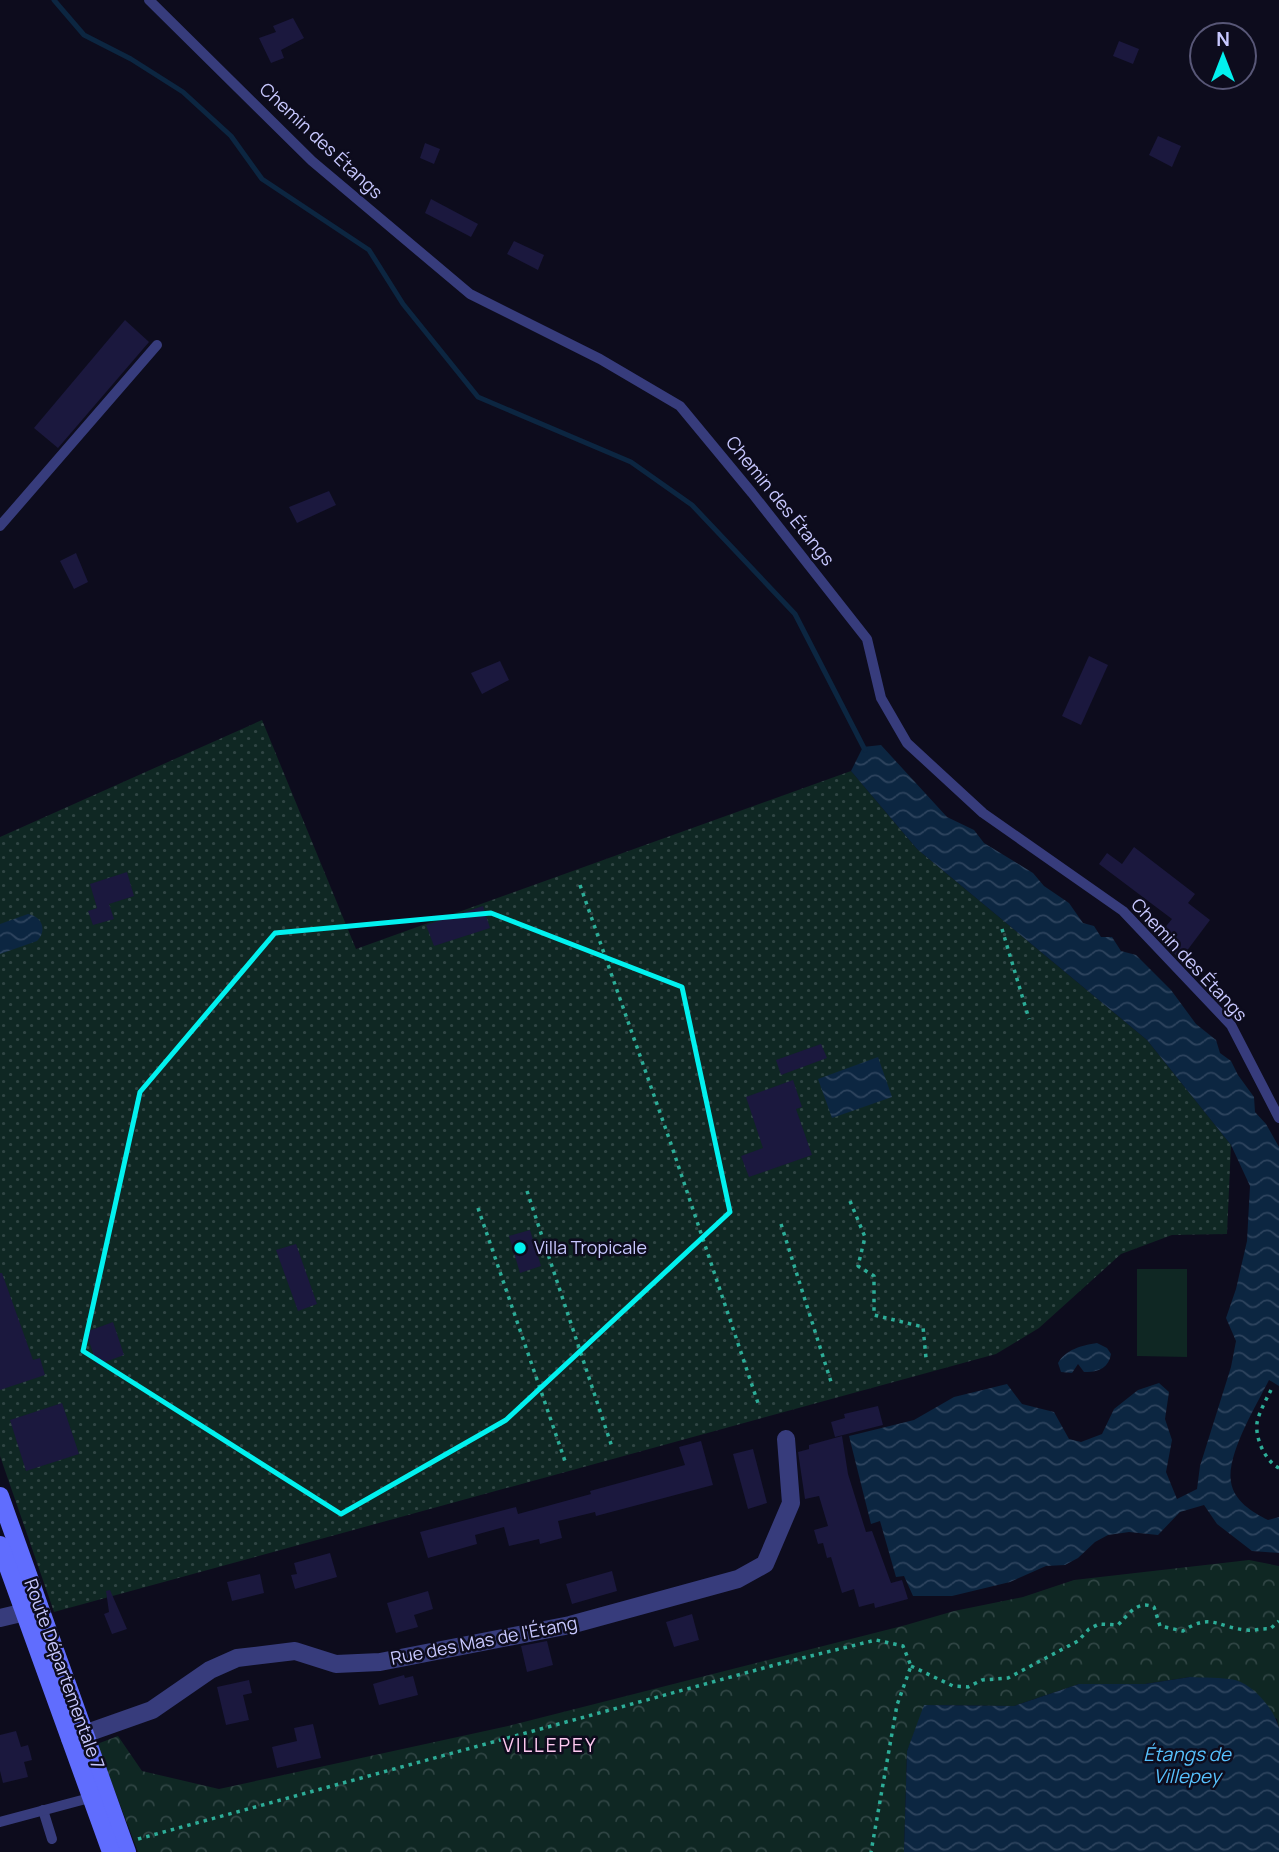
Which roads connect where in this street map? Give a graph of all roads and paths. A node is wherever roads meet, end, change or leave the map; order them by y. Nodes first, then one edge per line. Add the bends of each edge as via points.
1 (149, 0) edge
2 (157, 345) dead end
3 (0, 526) edge
4 (580, 885) dead end
5 (1002, 929) dead end
6 (1028, 1019) dead end
7 (1279, 1118) edge
8 (527, 1191) dead end
9 (849, 1201) dead end
10 (478, 1208) dead end
11 (781, 1224) dead end
12 (926, 1358) dead end
13 (832, 1385) dead end
14 (1271, 1390) dead end
15 (759, 1406) dead end
16 (786, 1439) dead end
17 (612, 1447) dead end
18 (565, 1461) dead end
19 (1279, 1468) edge
20 (0, 1496) edge
21 (0, 1545) edge
22 (32, 1610) junction
23 (0, 1618) edge
24 (1279, 1621) edge
25 (912, 1666) junction
26 (78, 1737) junction
27 (99, 1795) junction
28 (43, 1810) junction
29 (0, 1822) edge
30 (52, 1839) dead end
31 (121, 1849) edge
32 (872, 1852) edge

1 - 7 lane, Chemin des Étangs via 312,161 470,294 600,359 680,406 867,639 881,698 907,743 983,813 1123,911 1230,1025
2 - 3 lane
4 - 15 path
5 - 6 path
8 - 17 path
9 - 12 path via 865,1237 858,1266 874,1276 874,1315 923,1327
10 - 18 path
11 - 13 path
14 - 19 path via 1257,1423 1259,1441 1272,1465
16 - 26 street, Rue des Mas de l'Étang via 791,1503 765,1564 738,1579 570,1625 380,1662 336,1664 295,1651 237,1658 210,1670 152,1710
20 - 22 main road, Route Départementale 7
21 - 22 main road, Route Départementale 7
22 - 23 street
22 - 26 main road, Route Départementale 7
24 - 25 path via 1269,1629 1249,1631 1206,1620 1183,1631 1173,1630 1160,1626 1154,1607 1146,1604 1137,1606 1118,1625 1099,1624 1078,1641 1008,1678 953,1686
25 - 31 path via 903,1646 876,1640
25 - 32 path via 897,1705
26 - 27 main road, Route Départementale 7
27 - 28 lane
27 - 31 main road, Route Départementale 7
28 - 29 lane
28 - 30 lane

